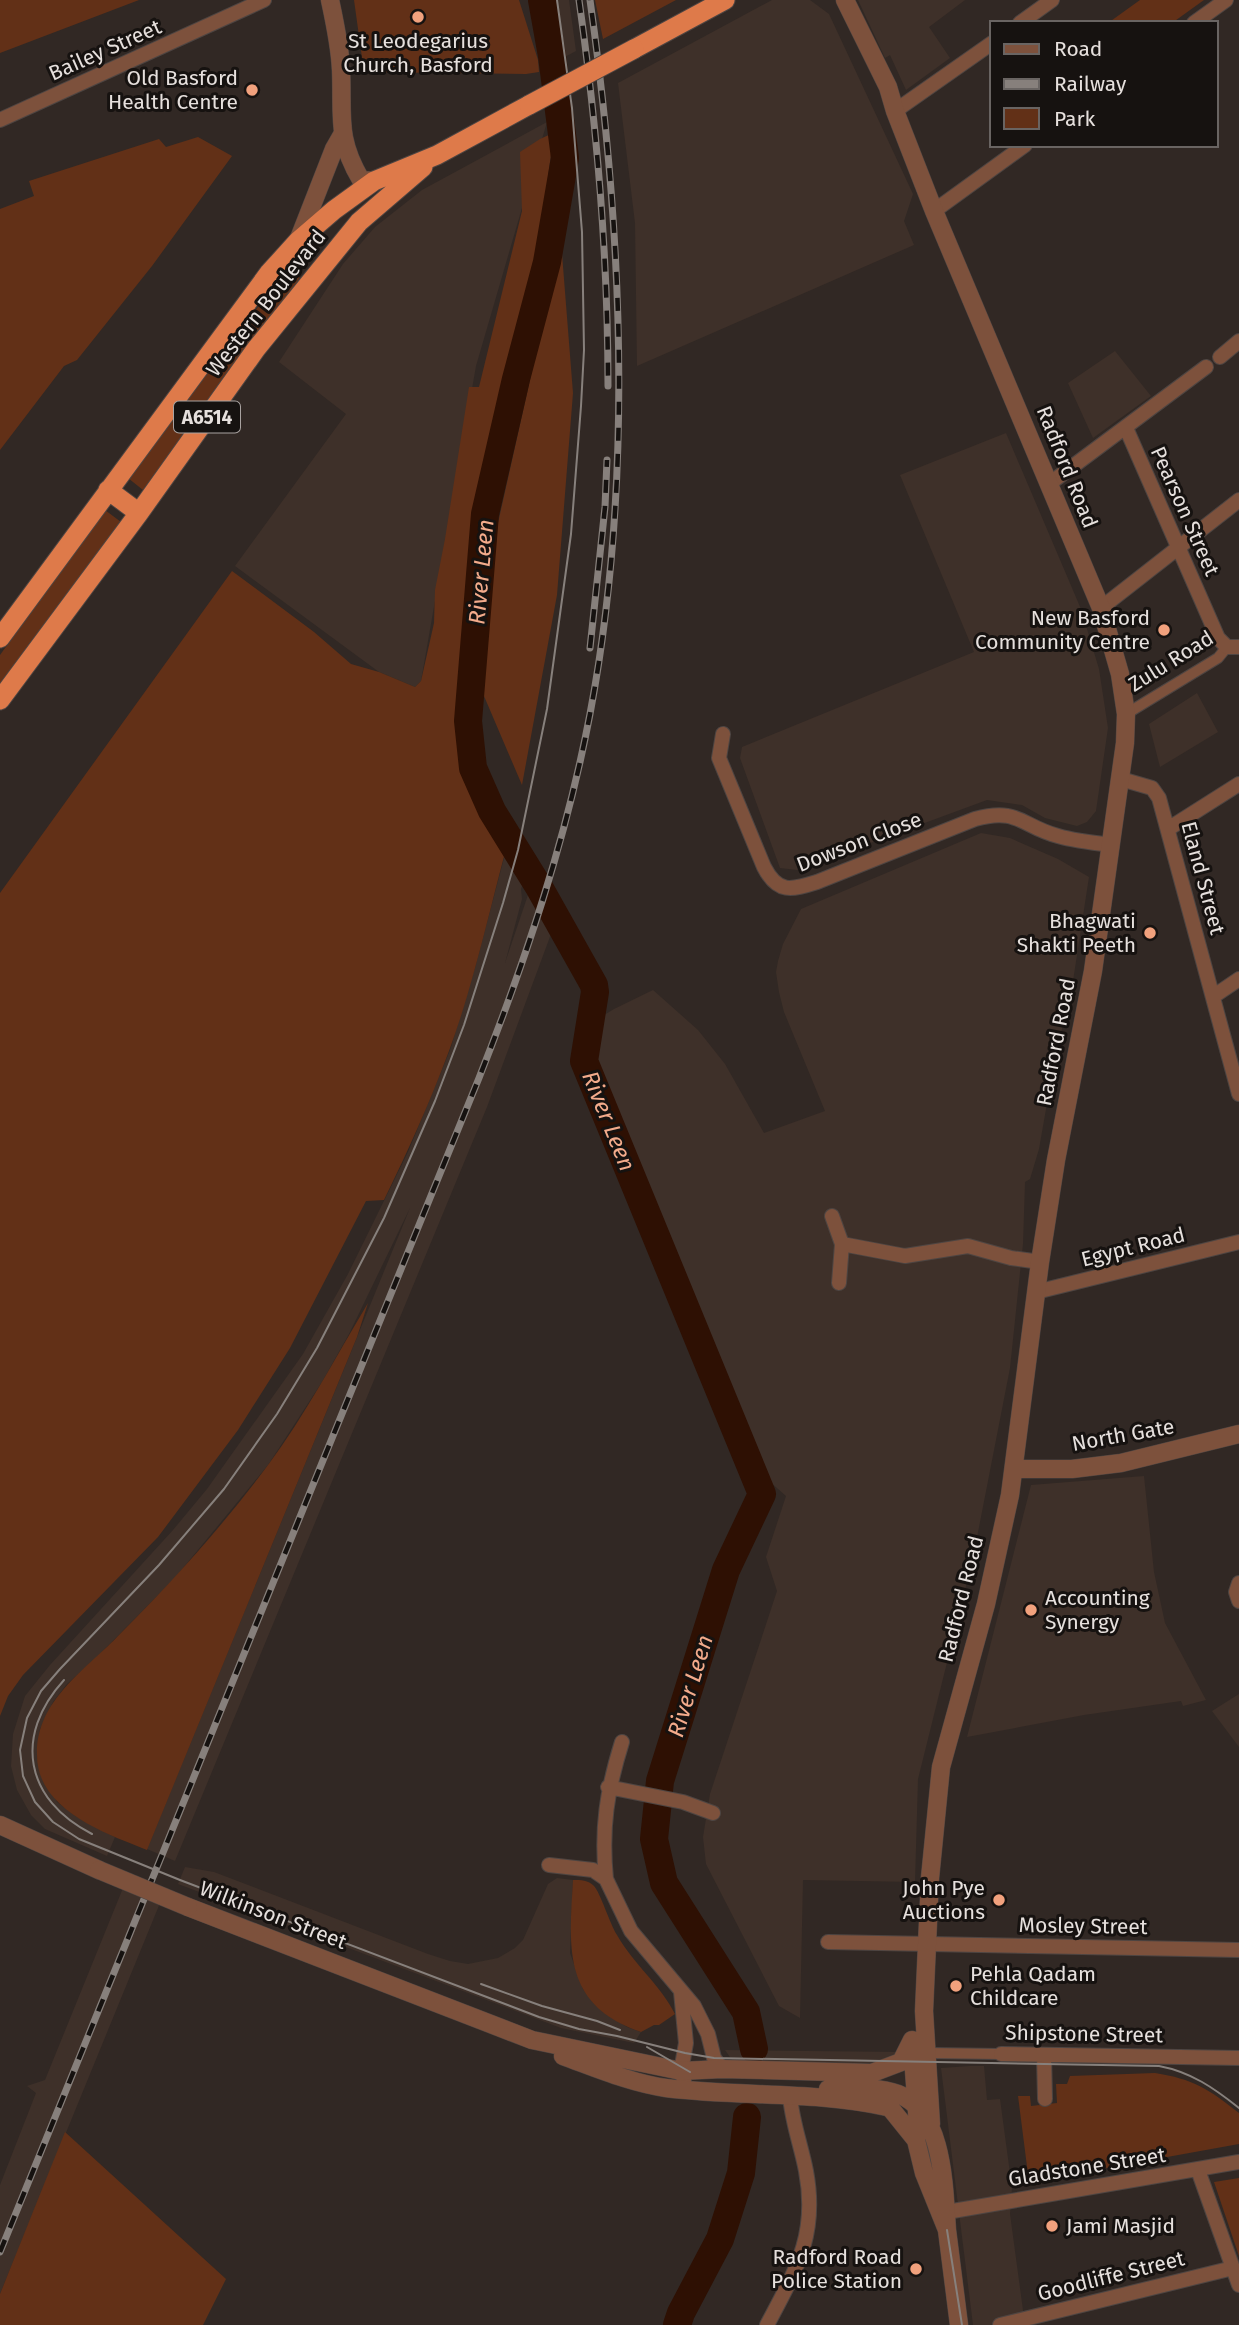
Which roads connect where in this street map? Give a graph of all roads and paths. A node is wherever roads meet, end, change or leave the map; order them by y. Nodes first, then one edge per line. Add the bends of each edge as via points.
1 (264, 0) edge
2 (330, 0) edge
3 (725, 0) edge
4 (845, 0) edge
5 (1052, 0) edge
6 (1226, 0) edge
7 (1023, 21) edge
8 (1197, 21) edge
9 (990, 44) edge
10 (895, 111) junction
11 (0, 120) edge
12 (342, 135) junction
13 (1022, 147) edge
14 (437, 155) junction
15 (374, 181) junction
16 (934, 211) junction
17 (298, 241) junction
18 (1239, 341) edge
19 (1220, 357) dead end
20 (1206, 367) dead end
21 (1126, 428) junction
22 (1049, 484) junction
23 (108, 490) junction
24 (1239, 500) edge
25 (139, 513) junction
26 (1177, 548) junction
27 (1101, 608) junction
28 (0, 638) edge
29 (1233, 647) edge
30 (0, 700) edge
31 (1126, 714) junction
32 (723, 734) dead end
33 (1121, 779) junction
34 (1239, 784) edge
35 (1168, 829) junction
36 (1112, 845) junction
37 (1239, 979) edge
38 (1214, 996) junction
39 (1238, 1090) edge
40 (832, 1216) dead end
41 (1239, 1242) edge
42 (842, 1244) junction
43 (1040, 1262) junction
44 (839, 1283) dead end
45 (1036, 1292) junction
46 (1239, 1434) edge
47 (1014, 1469) junction
48 (1239, 1583) edge
49 (1239, 1601) edge
50 (622, 1742) dead end
51 (608, 1787) junction
52 (713, 1813) dead end
53 (0, 1825) edge
54 (549, 1865) dead end
55 (606, 1879) junction
56 (828, 1942) dead end
57 (927, 1945) junction
58 (1239, 1950) edge
59 (681, 1992) junction
60 (924, 2011) junction
61 (532, 2040) junction
62 (912, 2040) junction
63 (928, 2053) junction
64 (1001, 2054) joint
65 (1044, 2054) junction
66 (1239, 2057) edge
67 (722, 2069) junction
68 (685, 2072) junction
69 (929, 2081) junction
70 (722, 2092) junction
71 (790, 2096) junction
72 (1045, 2099) dead end
73 (915, 2104) junction
74 (891, 2109) junction
75 (931, 2124) junction
76 (916, 2140) junction
77 (1239, 2162) edge
78 (1198, 2170) junction
79 (943, 2212) junction
80 (1233, 2268) junction
81 (1239, 2285) edge
82 (767, 2325) edge
83 (958, 2325) edge
84 (1000, 2325) edge

1 - 11 street, Bailey Street
2 - 12 street, Western Boulevard via 341,68
3 - 14 highway, Western Boulevard / A6514, bridge
4 - 10 street, Radford Road
5 - 7 street
6 - 8 street
9 - 10 street
10 - 16 street, Radford Road
12 - 15 street, Western Boulevard via 361,180
12 - 17 street, Western Boulevard
13 - 16 street
14 - 15 highway, Western Boulevard / A6514
14 - 25 highway, Western Boulevard / A6514 via 359,222 256,349
15 - 17 highway, Western Boulevard / A6514
16 - 22 street, Radford Road
17 - 23 highway, Western Boulevard / A6514 via 268,273
18 - 19 street
20 - 21 street
21 - 22 street
21 - 26 street, Pearson Street
22 - 27 street, Radford Road
23 - 25 highway
23 - 28 highway, Western Boulevard / A6514
24 - 26 street
25 - 30 highway, Western Boulevard / A6514
26 - 27 street
26 - 29 street, Pearson Street via 1219,638
27 - 31 street, Radford Road
29 - 31 street, Zulu Road
31 - 33 street, Radford Road
32 - 36 street, Dowson Close via 719,758 764,867 770,879 793,890 994,813 1016,816 1060,837
33 - 35 street, Eland Street via 1152,788
33 - 36 street, Radford Road
34 - 35 street
35 - 38 street, Eland Street
36 - 43 street, Radford Road
37 - 38 street
38 - 39 street, Eland Street
40 - 42 street
41 - 45 street, Egypt Road
42 - 43 street via 905,1256 968,1246
42 - 44 street
43 - 45 street, Radford Road
45 - 47 street, Radford Road
46 - 47 street, North Gate via 1121,1463
47 - 57 street, Radford Road via 986,1604 941,1767
48 - 49 street
50 - 51 street
51 - 52 street
51 - 55 street via 603,1851
53 - 61 street, Wilkinson Street, bridge via 188,1907
54 - 55 street via 593,1870
55 - 59 street via 631,1931
56 - 57 street, Mosley Street
57 - 58 street, Mosley Street
57 - 60 street, Radford Road
59 - 67 street via 694,2006
59 - 68 street
60 - 62 street, Radford Road
60 - 63 street, Radford Road
61 - 68 street, Wilkinson Street
61 - 70 street, Wilkinson Street via 561,2056 662,2087
62 - 67 street, Wilkinson Street via 901,2062 872,2073
62 - 73 street, Radford Road
63 - 64 street, Shipstone Street
63 - 69 street, Radford Road
64 - 65 street, Shipstone Street
65 - 66 street, Shipstone Street
65 - 72 street
67 - 68 street, Wilkinson Street
68 - 70 street via 685,2082
68 - 73 street via 761,2088 885,2091
69 - 73 street
69 - 75 street, Radford Road
70 - 71 street, Wilkinson Street
71 - 74 street, Wilkinson Street
71 - 82 street via 808,2184 808,2238
73 - 74 street
73 - 75 street
73 - 76 street, Radford Road
74 - 76 street
75 - 79 street via 938,2148
76 - 79 street, Radford Road via 924,2173
77 - 78 street, Gladstone Street
78 - 79 street, Gladstone Street
78 - 80 street
79 - 83 street
80 - 81 street
80 - 84 street, Goodliffe Street

